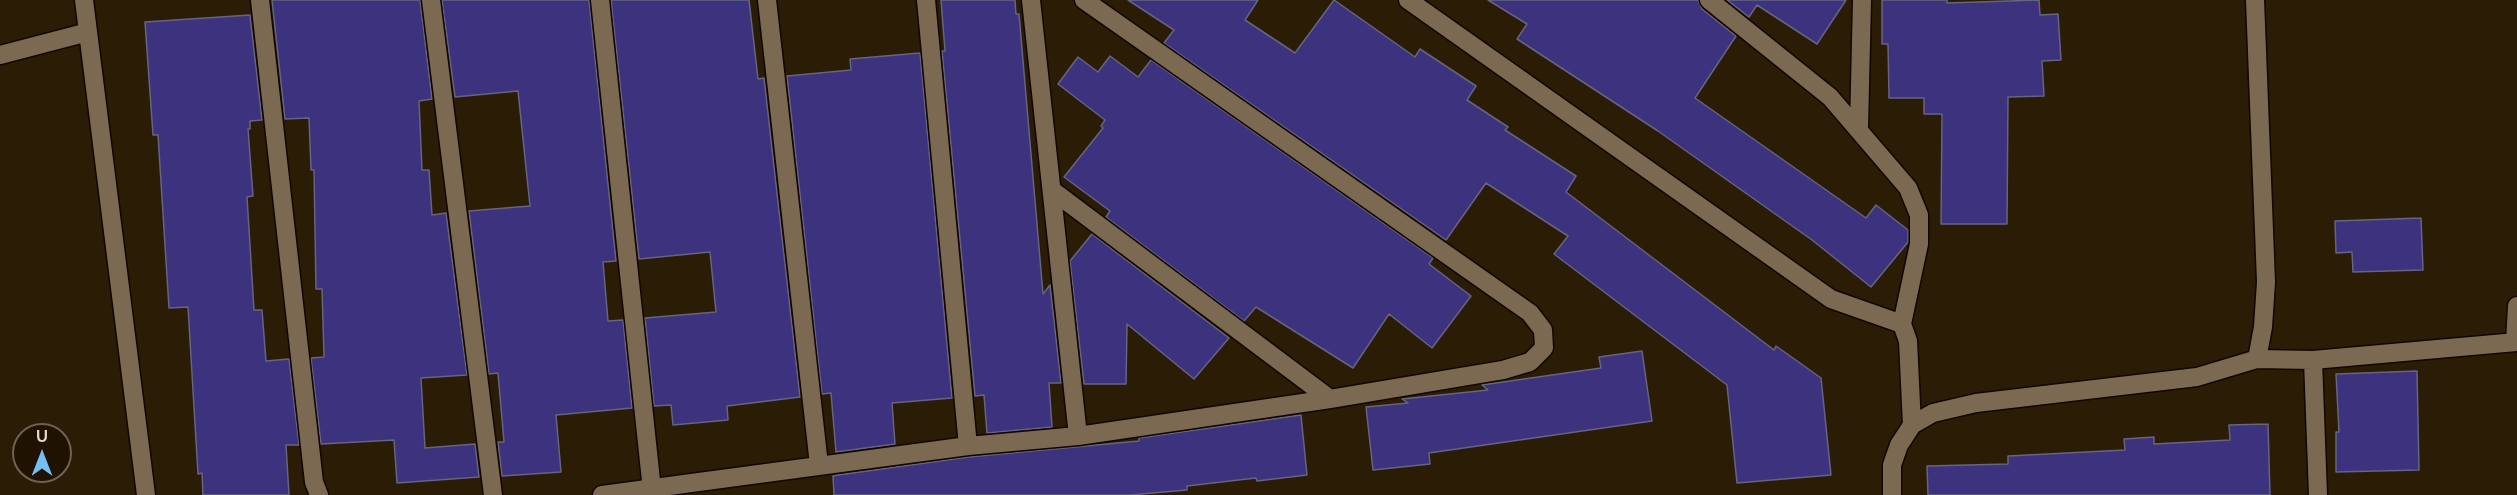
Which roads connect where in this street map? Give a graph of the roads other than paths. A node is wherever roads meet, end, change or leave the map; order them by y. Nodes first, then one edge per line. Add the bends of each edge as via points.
1 (84, 0) edge
2 (260, 0) edge
3 (431, 0) edge
4 (600, 0) edge
5 (767, 0) edge
6 (926, 0) edge
7 (1031, 0) edge
8 (1084, 0) edge
9 (1408, 0) edge
10 (1709, 0) edge
11 (1862, 0) edge
12 (2255, 0) edge
13 (88, 32) junction
14 (0, 55) edge
15 (1859, 128) junction
16 (1053, 191) junction
17 (2517, 306) edge
18 (1902, 324) junction
19 (2516, 342) edge
20 (2257, 359) junction
21 (2313, 360) junction
22 (1330, 399) junction
23 (1912, 425) junction
24 (1078, 436) junction
25 (968, 446) junction
26 (819, 465) junction
27 (652, 490) junction
28 (146, 495) edge
29 (319, 495) edge
30 (493, 495) edge
31 (602, 495) edge
32 (1892, 495) edge
33 (2318, 495) edge

1 - 13 street
2 - 29 street via 314,482
3 - 30 street
4 - 27 street
5 - 26 street
6 - 25 street
7 - 16 street
8 - 22 street via 1530,313 1543,330 1544,348 1530,362
9 - 18 street via 1831,299
10 - 15 street via 1830,97
11 - 15 street
12 - 20 street via 2266,282
13 - 14 street
13 - 28 street
15 - 18 street via 1908,188 1919,215 1919,244
16 - 22 street
16 - 24 street
17 - 19 street
18 - 23 street via 1908,341
19 - 21 street
20 - 21 street
20 - 23 street via 2197,377 1976,403 1933,413
21 - 33 street
22 - 24 street
23 - 32 street via 1892,465
24 - 25 street
25 - 26 street
26 - 27 street
27 - 31 street

